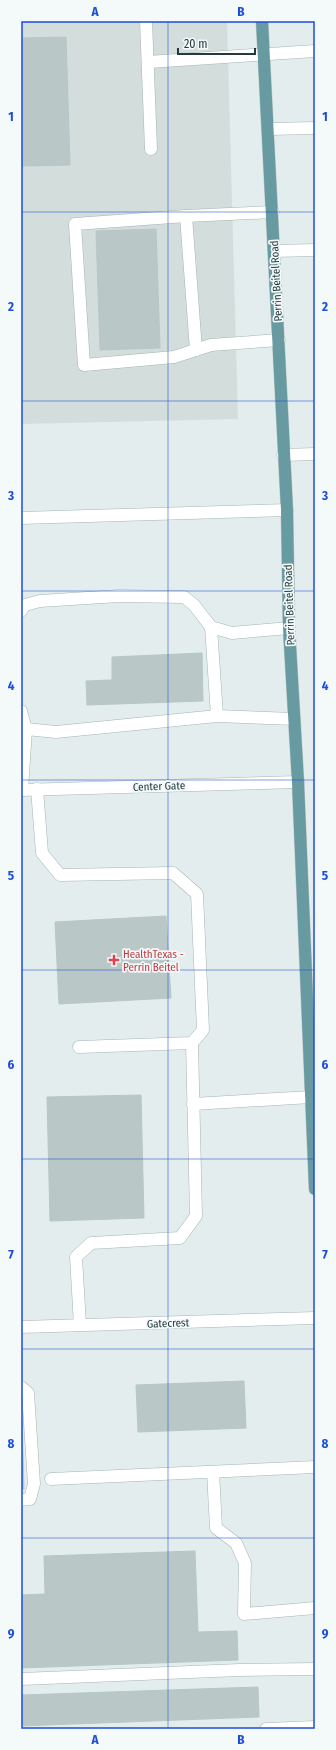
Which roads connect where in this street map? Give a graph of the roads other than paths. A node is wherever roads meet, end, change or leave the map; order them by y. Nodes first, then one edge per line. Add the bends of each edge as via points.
1 (146, 21) edge
2 (262, 21) edge
3 (315, 51) edge
4 (265, 54) junction
5 (148, 62) junction
6 (315, 128) edge
7 (269, 129) junction
8 (151, 149) dead end
9 (273, 212) junction
10 (186, 216) junction
11 (315, 250) edge
12 (274, 252) junction
13 (279, 340) junction
14 (196, 350) junction
15 (315, 454) edge
16 (283, 455) junction
17 (286, 510) junction
18 (21, 518) edge
19 (21, 611) edge
20 (211, 627) junction
21 (289, 628) junction
22 (21, 711) edge
23 (217, 716) junction
24 (294, 719) junction
25 (26, 729) junction
26 (298, 782) junction
27 (37, 789) junction
28 (21, 790) edge
29 (192, 1043) junction
30 (79, 1046) dead end
31 (311, 1097) junction
32 (193, 1104) junction
33 (315, 1189) edge
34 (315, 1318) edge
35 (80, 1325) junction
36 (21, 1327) edge
37 (21, 1387) edge
38 (315, 1467) edge
39 (213, 1472) junction
40 (51, 1479) dead end
41 (21, 1500) edge
42 (315, 1608) edge
43 (315, 1669) edge
44 (21, 1679) edge
45 (315, 1727) edge
46 (266, 1729) edge

1 - 5 street
2 - 4 main road, Perrin Beitel Road
3 - 4 street
4 - 5 street
4 - 7 main road, Perrin Beitel Road
5 - 8 street
6 - 7 street
7 - 9 main road, Perrin Beitel Road
9 - 10 street
9 - 12 main road, Perrin Beitel Road
10 - 14 street
10 - 14 street via 75,224 84,364 174,357
11 - 12 street
12 - 13 main road, Perrin Beitel Road
13 - 14 street via 211,345
13 - 16 main road, Perrin Beitel Road
15 - 16 street
16 - 17 main road, Perrin Beitel Road
17 - 18 street
17 - 21 main road, Perrin Beitel Road
19 - 20 street via 25,605 40,602 119,596 184,597 194,605
20 - 21 street via 232,633
20 - 23 street
21 - 24 main road, Perrin Beitel Road
22 - 25 street
23 - 24 street
23 - 25 street via 56,732
24 - 26 main road, Perrin Beitel Road
25 - 28 street
26 - 27 street, Center Gate
26 - 31 main road, Perrin Beitel Road
27 - 28 street, Center Gate
27 - 29 street via 42,853 60,875 173,873 197,894 203,1030
29 - 30 street
29 - 32 street
31 - 32 street
31 - 33 main road, Perrin Beitel Road
32 - 35 street via 196,1216 180,1238 91,1243 76,1257
34 - 35 street, Gatecrest
35 - 36 street, Gatecrest
37 - 41 street via 28,1393 34,1484 30,1499
38 - 39 street
39 - 40 street
39 - 42 street via 216,1528 236,1543 245,1563 244,1614
43 - 44 street
45 - 46 street

